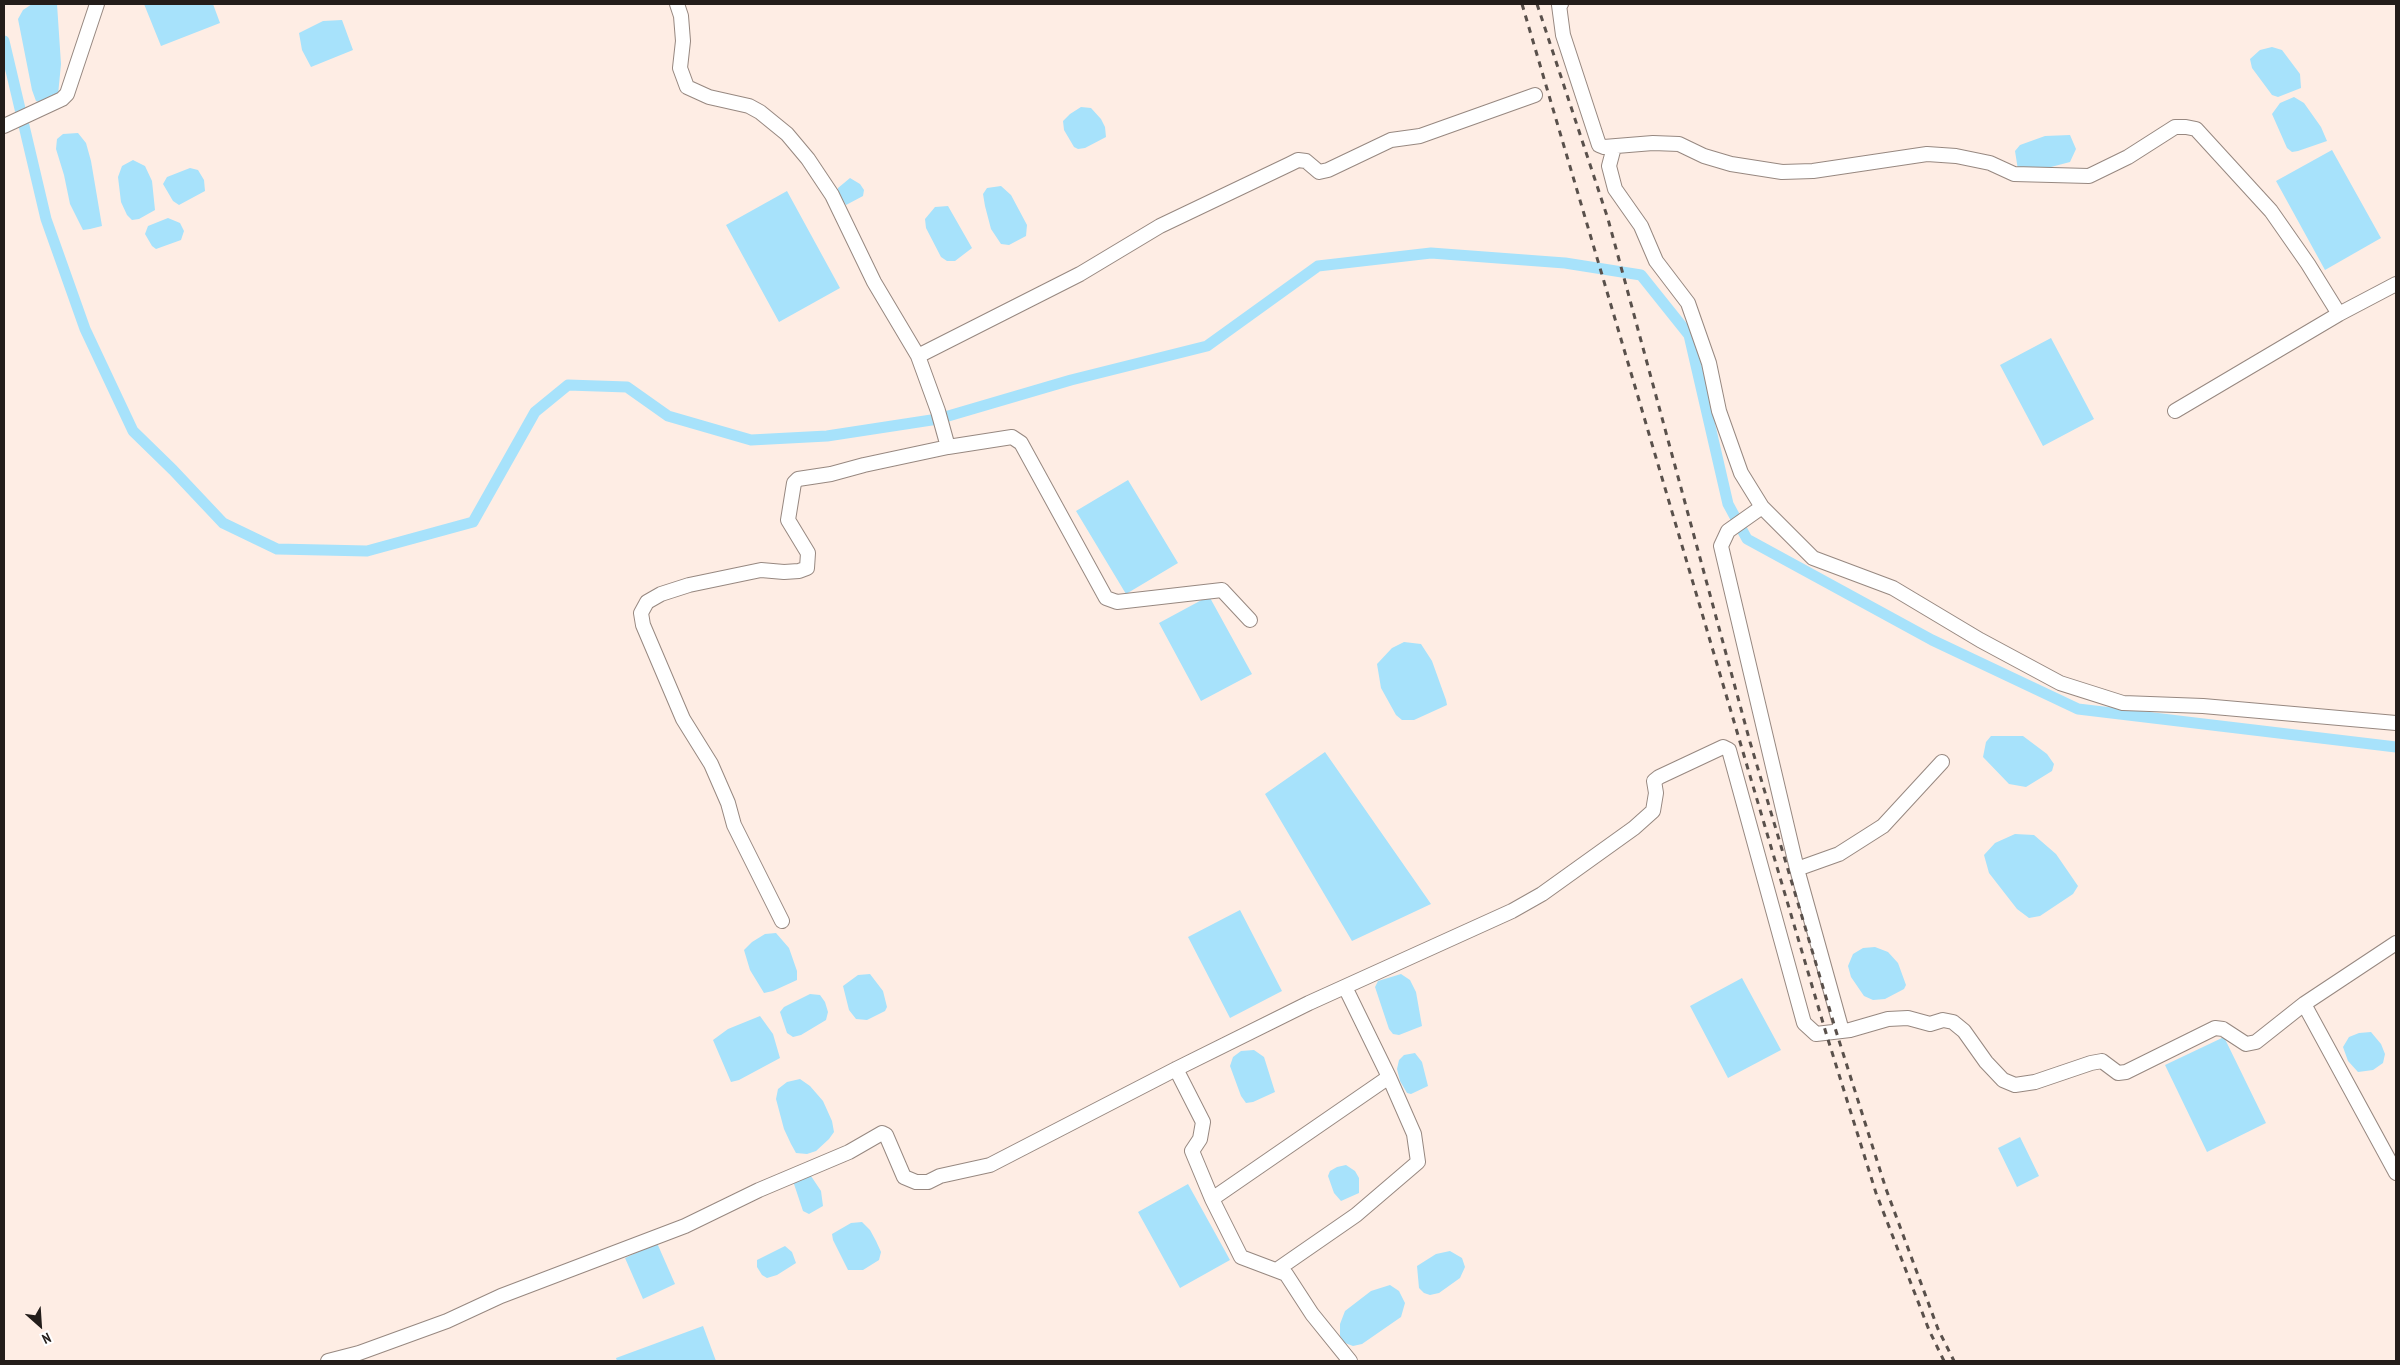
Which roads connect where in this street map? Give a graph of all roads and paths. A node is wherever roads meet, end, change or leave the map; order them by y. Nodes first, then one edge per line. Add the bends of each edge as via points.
1 (97, 4) edge
2 (677, 4) edge
3 (1561, 4) edge
4 (1536, 95) dead end
5 (4, 126) edge
6 (1614, 146) junction
7 (2396, 284) edge
8 (2339, 314) junction
9 (918, 356) junction
10 (2175, 411) dead end
11 (947, 444) junction
12 (1762, 507) junction
13 (1250, 620) dead end
14 (2396, 723) edge
15 (1942, 762) dead end
16 (1797, 869) junction
17 (782, 921) dead end
18 (2396, 944) edge
19 (1344, 987) junction
20 (2304, 1004) junction
21 (1842, 1030) junction
22 (1176, 1069) junction
23 (1389, 1077) junction
24 (2396, 1173) edge
25 (1212, 1199) junction
26 (1278, 1269) junction
27 (328, 1361) edge
28 (1350, 1361) edge

1 - 5 street via 70,87 62,99
2 - 9 street via 683,41 680,68 687,87 709,97 754,109 803,152 832,195 874,282
3 - 6 street via 1564,35 1598,146
4 - 9 street via 1420,136 1391,140 1328,170 1319,172 1306,161 1298,160 1160,226 1080,274
6 - 8 street via 1679,144 1731,164 1782,172 1813,171 1927,154 1990,163 2014,174 2089,176 2175,127 2196,129 2271,211
6 - 12 street via 1609,166 1615,189 1641,226 1656,261 1688,303 1709,363 1719,411 1741,473
7 - 8 street
8 - 10 street
9 - 11 street
11 - 13 street via 1012,437 1022,443 1106,598 1117,602 1222,590
11 - 17 street via 831,474 798,479 794,482 788,520 808,553 807,568 784,572 761,570 689,585 646,602 641,613 643,626 683,719 711,764 734,825
12 - 14 street via 1812,558 1893,588 2060,683 2123,703 2204,706
12 - 16 street via 1728,532 1721,546
15 - 16 street via 1883,826 1838,854
16 - 21 street
18 - 20 street
19 - 21 street via 1512,912 1542,894 1654,811 1654,781 1723,747 1729,750 1804,1022 1816,1034
19 - 22 street
19 - 23 street
20 - 21 street via 2256,1042 2246,1044 2223,1029 2215,1028 2126,1072 2118,1073 2102,1062 2091,1063 2035,1082 2014,1085 2003,1080 1953,1022 1943,1020 1930,1024 1908,1018 1888,1019
20 - 24 street
22 - 25 street via 1203,1122 1200,1139 1192,1151
22 - 27 street via 990,1165 947,1174 928,1182 904,1178 886,1135 882,1133 849,1152 685,1226 501,1296 447,1321
23 - 25 street
23 - 26 street via 1414,1134 1418,1162 1356,1215
25 - 26 street via 1240,1257
26 - 28 street via 1286,1274 1312,1314

